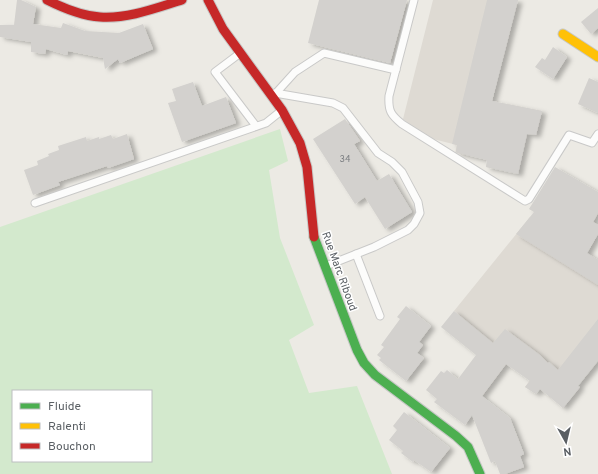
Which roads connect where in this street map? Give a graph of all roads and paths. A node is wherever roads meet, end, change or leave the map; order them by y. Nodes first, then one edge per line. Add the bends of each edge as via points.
1 (47, 0) edge
2 (182, 0) edge
3 (208, 0) edge
4 (414, 0) edge
5 (563, 34) dead end
6 (241, 53) junction
7 (598, 57) edge
8 (396, 70) junction
9 (274, 94) junction
10 (282, 110) junction
11 (256, 126) junction
12 (598, 134) edge
13 (35, 203) dead end
14 (356, 254) junction
15 (324, 267) junction
16 (380, 316) dead end
17 (480, 474) edge

1 - 2 street via 79,13 100,17 122,15
3 - 6 street, Rue Marc Riboud via 223,29
4 - 8 lane
5 - 7 street
6 - 9 street, Rue Marc Riboud
6 - 11 lane via 215,72
8 - 9 lane via 324,53 295,72
8 - 12 lane via 389,101 393,117 525,201 530,199 569,135 592,143
9 - 10 street, Rue Marc Riboud
9 - 14 lane via 333,103 343,108 378,153 402,172 418,202 420,213 408,230
10 - 11 lane via 266,123
10 - 15 street, Rue Marc Riboud via 300,143 307,167 313,233
11 - 13 lane
14 - 15 lane
14 - 16 lane
15 - 17 street, Rue Marc Riboud via 364,363 375,375 468,447

